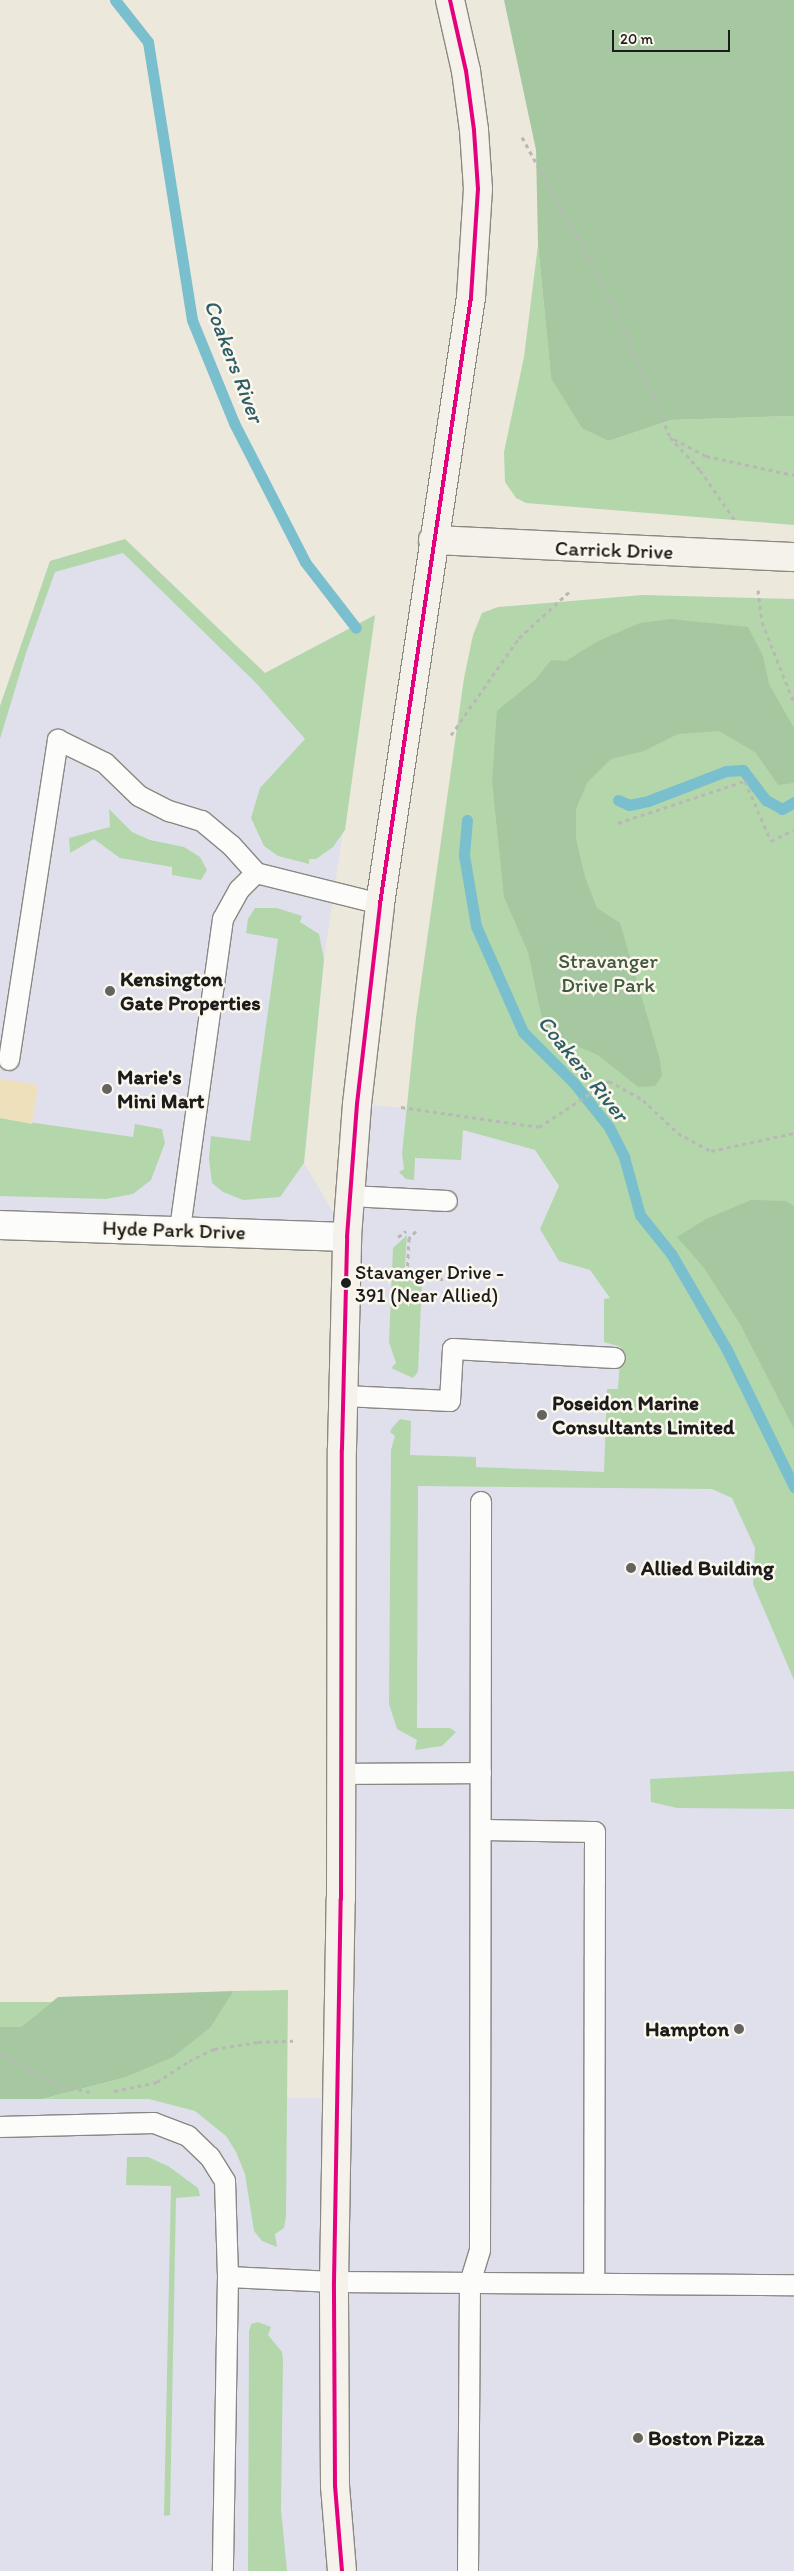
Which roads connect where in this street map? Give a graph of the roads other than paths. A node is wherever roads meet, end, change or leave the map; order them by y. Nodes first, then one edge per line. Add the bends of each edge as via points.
1 (450, 0) edge
2 (433, 540) junction
3 (794, 557) edge
4 (256, 873) junction
5 (380, 904) junction
6 (9, 1060) dead end
7 (350, 1196) junction
8 (448, 1201) dead end
9 (0, 1225) edge
10 (180, 1229) junction
11 (347, 1237) junction
12 (615, 1358) dead end
13 (344, 1396) junction
14 (480, 1502) dead end
15 (481, 1773) junction
16 (340, 1774) junction
17 (481, 1830) junction
18 (0, 2127) edge
19 (228, 2277) junction
20 (334, 2282) junction
21 (470, 2283) junction
22 (594, 2283) junction
23 (794, 2285) edge
24 (223, 2571) edge
25 (342, 2571) edge
26 (468, 2571) edge

1 - 2 street via 466,72 478,189 465,350
2 - 3 street, Carrick Drive
2 - 5 street
4 - 5 lane
4 - 6 lane via 202,821 169,811 139,796 105,763 58,740
4 - 10 lane via 239,890 223,919
5 - 7 street
7 - 8 lane
7 - 11 street
9 - 10 street, Hyde Park Drive
10 - 11 street, Hyde Park Drive
11 - 13 street
12 - 13 lane via 453,1349 450,1400
13 - 16 street
14 - 15 lane
15 - 16 lane
15 - 17 lane
16 - 20 street
17 - 21 lane via 480,2250
17 - 22 lane via 595,1832
18 - 19 lane via 154,2123 188,2136 210,2157 225,2181
19 - 20 lane
19 - 24 lane
20 - 21 lane
20 - 25 street via 335,2486
21 - 22 lane
21 - 26 lane
22 - 23 lane

